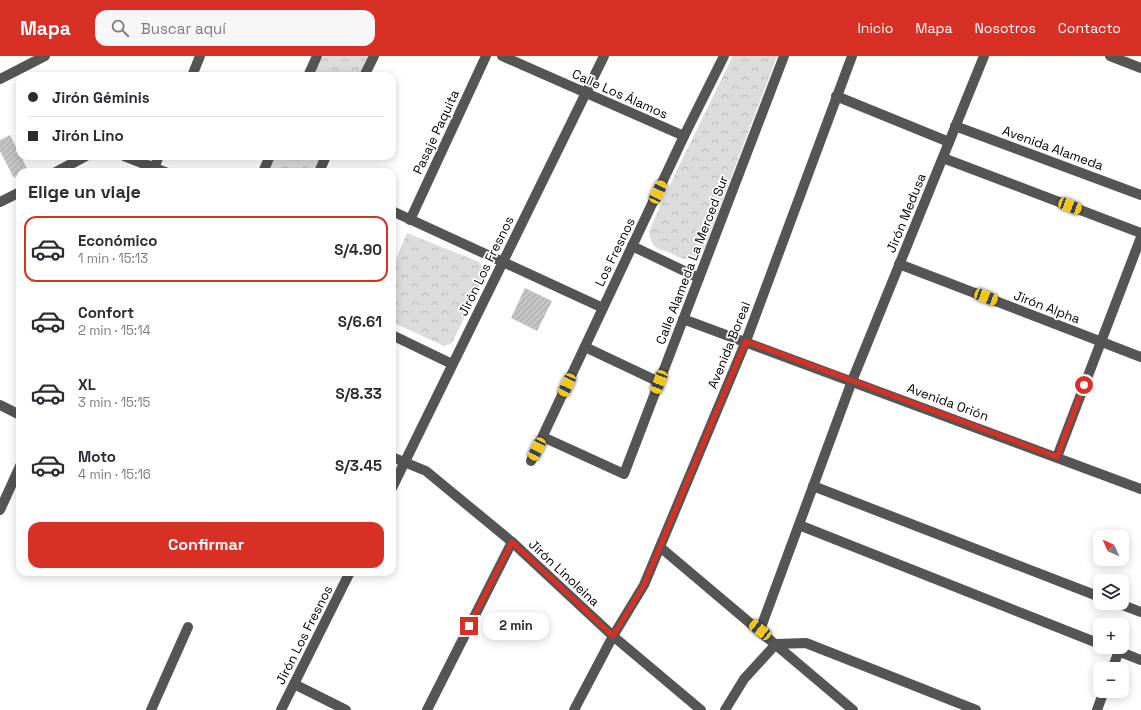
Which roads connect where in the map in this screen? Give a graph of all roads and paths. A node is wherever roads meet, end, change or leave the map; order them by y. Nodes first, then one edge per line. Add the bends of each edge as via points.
1 (45, 56) edge
2 (200, 56) edge
3 (317, 56) edge
4 (374, 56) edge
5 (486, 56) edge
6 (502, 56) edge
7 (604, 56) edge
8 (724, 56) edge
9 (784, 56) edge
10 (852, 56) edge
11 (984, 56) edge
12 (1110, 56) edge
13 (1141, 68) edge
14 (194, 72) edge
15 (310, 72) edge
16 (366, 72) edge
17 (0, 79) edge
18 (586, 93) junction
19 (836, 96) junction
20 (955, 126) junction
21 (684, 136) junction
22 (949, 142) junction
23 (943, 158) junction
24 (78, 160) edge
25 (132, 160) edge
26 (64, 168) edge
27 (149, 168) edge
28 (16, 194) edge
29 (1141, 195) edge
30 (0, 202) edge
31 (396, 213) edge
32 (410, 220) junction
33 (1141, 233) edge
34 (1141, 237) edge
35 (632, 246) junction
36 (504, 262) junction
37 (899, 264) junction
38 (699, 278) junction
39 (602, 308) junction
40 (683, 319) junction
41 (396, 337) edge
42 (746, 341) junction
43 (1101, 342) junction
44 (584, 347) junction
45 (1141, 357) edge
46 (452, 364) junction
47 (852, 381) junction
48 (659, 382) junction
49 (0, 405) edge
50 (16, 413) edge
51 (543, 437) junction
52 (1057, 457) junction
53 (396, 459) edge
54 (531, 461) dead end
55 (404, 463) junction
56 (16, 475) edge
57 (396, 480) edge
58 (813, 486) junction
59 (1141, 489) edge
60 (0, 510) edge
61 (799, 525) junction
62 (512, 542) junction
63 (660, 547) junction
64 (348, 576) edge
65 (1093, 593) edge
66 (1129, 608) edge
67 (1141, 612) edge
68 (188, 627) dead end
69 (760, 630) junction
70 (613, 636) junction
71 (1093, 641) edge
72 (776, 644) junction
73 (1126, 654) edge
74 (1141, 660) edge
75 (294, 684) junction
76 (1101, 698) edge
77 (151, 710) edge
78 (281, 710) edge
79 (346, 710) edge
80 (427, 710) edge
81 (574, 710) edge
82 (701, 710) edge
83 (725, 710) edge
84 (853, 710) edge
85 (976, 710) edge
86 (1097, 710) edge

1 - 17 street
2 - 14 street
3 - 15 street
4 - 16 street
5 - 32 street, Pasaje Paquita
6 - 18 street, Calle Los Álamos
7 - 18 street, Jirón Los Fresnos
8 - 21 street, Los Fresnos
9 - 38 street, Calle Alameda La Merced Sur
10 - 19 street, Avenida Boreal
11 - 20 street, Jirón Medusa
12 - 13 street
18 - 21 street, Calle Los Álamos
18 - 36 street, Jirón Los Fresnos
19 - 22 street
19 - 42 street, Avenida Boreal
20 - 22 street, Jirón Medusa
20 - 29 street, Avenida Alameda
21 - 35 street, Los Fresnos
22 - 23 street, Jirón Medusa
23 - 33 street
23 - 37 street, Jirón Medusa
24 - 26 street
25 - 27 street
28 - 30 street
31 - 32 street
32 - 36 street
34 - 43 street
35 - 38 street
35 - 39 street, Los Fresnos
36 - 39 street
36 - 46 street, Jirón Los Fresnos
37 - 43 street, Jirón Alpha
37 - 47 street, Jirón Medusa
38 - 40 street, Calle Alameda La Merced Sur
39 - 44 street, Los Fresnos
40 - 42 street, Avenida Orión
40 - 48 street, Calle Alameda La Merced Sur
41 - 46 street
42 - 47 street, Avenida Orión
42 - 63 street, Avenida Boreal
43 - 45 street, Jirón Alpha
43 - 52 street
44 - 48 street
44 - 51 street, Los Fresnos
46 - 55 street, Jirón Los Fresnos
47 - 52 street, Avenida Orión
47 - 58 street, Jirón Medusa
48 - 51 street, Calle Alameda La Merced Sur via 624,474
49 - 50 street
51 - 54 street, Los Fresnos
52 - 59 street, Avenida Orión
53 - 55 street, Jirón Linoleina
55 - 57 street, Jirón Los Fresnos
55 - 62 street, Jirón Linoleina via 426,471
56 - 60 street
58 - 61 street, Jirón Medusa
58 - 65 street
61 - 69 street, Jirón Medusa
61 - 71 street
62 - 70 street, Jirón Linoleina
62 - 80 street
63 - 69 street
63 - 70 street, Avenida Boreal via 644,585
64 - 75 street, Jirón Los Fresnos
66 - 67 street
68 - 77 street
69 - 72 street
70 - 81 street, Avenida Boreal
70 - 82 street, Jirón Linoleina
72 - 83 street via 744,680
72 - 84 street
72 - 85 street via 806,643
73 - 74 street
75 - 78 street, Jirón Los Fresnos
75 - 79 street
76 - 86 street

